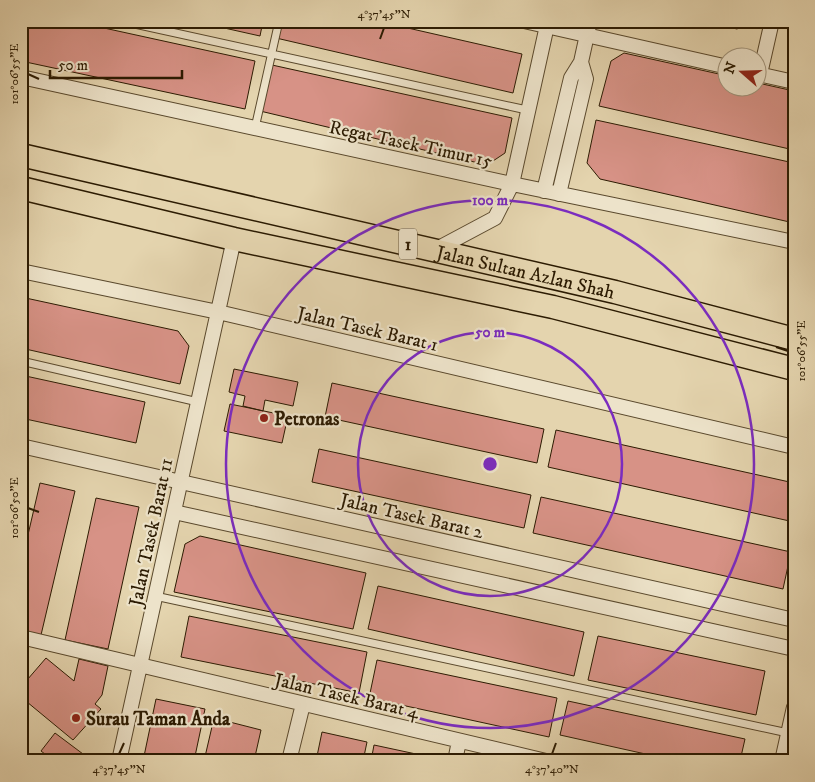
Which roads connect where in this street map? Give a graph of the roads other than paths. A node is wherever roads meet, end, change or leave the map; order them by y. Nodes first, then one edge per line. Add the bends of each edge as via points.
1 (121, 21) edge
2 (279, 21) edge
3 (524, 21) edge
4 (590, 21) edge
5 (772, 21) edge
6 (547, 24) edge
7 (587, 36) junction
8 (765, 48) edge
9 (271, 54) junction
10 (581, 62) junction
11 (718, 65) edge
12 (768, 76) edge
13 (21, 77) edge
14 (794, 82) edge
15 (527, 110) junction
16 (255, 128) junction
17 (21, 155) edge
18 (512, 184) junction
19 (21, 188) edge
20 (544, 191) junction
21 (560, 194) junction
22 (234, 239) junction
23 (794, 242) edge
24 (435, 250) junction
25 (21, 271) edge
26 (218, 312) junction
27 (794, 339) edge
28 (21, 361) edge
29 (794, 369) edge
30 (198, 402) junction
31 (21, 446) edge
32 (794, 447) edge
33 (181, 482) junction
34 (174, 512) junction
35 (156, 596) junction
36 (794, 620) edge
37 (21, 637) edge
38 (794, 649) edge
39 (140, 667) junction
40 (303, 704) junction
41 (794, 707) edge
42 (788, 733) junction
43 (460, 740) junction
44 (119, 761) edge
45 (289, 761) edge
46 (455, 761) edge
47 (546, 761) edge
48 (782, 761) edge

1 - 9 lane
2 - 9 lane
3 - 6 street
4 - 7 street
5 - 8 street
6 - 7 street
6 - 15 street
7 - 10 street
7 - 11 street
9 - 15 lane
9 - 16 lane
10 - 20 street via 571,78
10 - 21 street via 586,79
12 - 14 street
13 - 16 street, Regat Tasek Timur 15
15 - 18 street
16 - 18 street, Regat Tasek Timur 15
17 - 24 main road, Jalan Sultan Azlan Shah / 1
18 - 20 street, Regat Tasek Timur 15
18 - 24 street via 495,218
19 - 22 main road, Jalan Sultan Azlan Shah / 1
20 - 21 street, Regat Tasek Timur 15
21 - 23 street, Regat Tasek Timur 15
22 - 26 street, Jalan Tasek Barat 11
22 - 29 main road, Jalan Sultan Azlan Shah / 1 via 554,307
24 - 27 main road, Jalan Sultan Azlan Shah / 1 via 615,292
25 - 26 street, Jalan Tasek Barat 1
26 - 30 street, Jalan Tasek Barat 11
26 - 32 street, Jalan Tasek Barat 1
28 - 30 lane
30 - 33 street, Jalan Tasek Barat 11
31 - 33 street, Jalan Tasek Barat 2
33 - 34 street, Jalan Tasek Barat 11
33 - 36 street, Jalan Tasek Barat 2
34 - 35 street, Jalan Tasek Barat 11
34 - 38 street
35 - 39 street, Jalan Tasek Barat 11
35 - 42 lane
37 - 39 street, Jalan Tasek Barat 4
39 - 40 street, Jalan Tasek Barat 4
39 - 44 street, Jalan Tasek Barat 11
40 - 43 street, Jalan Tasek Barat 4
40 - 45 street
41 - 42 street
42 - 48 street
43 - 46 street
43 - 47 street, Jalan Tasek Barat 4

